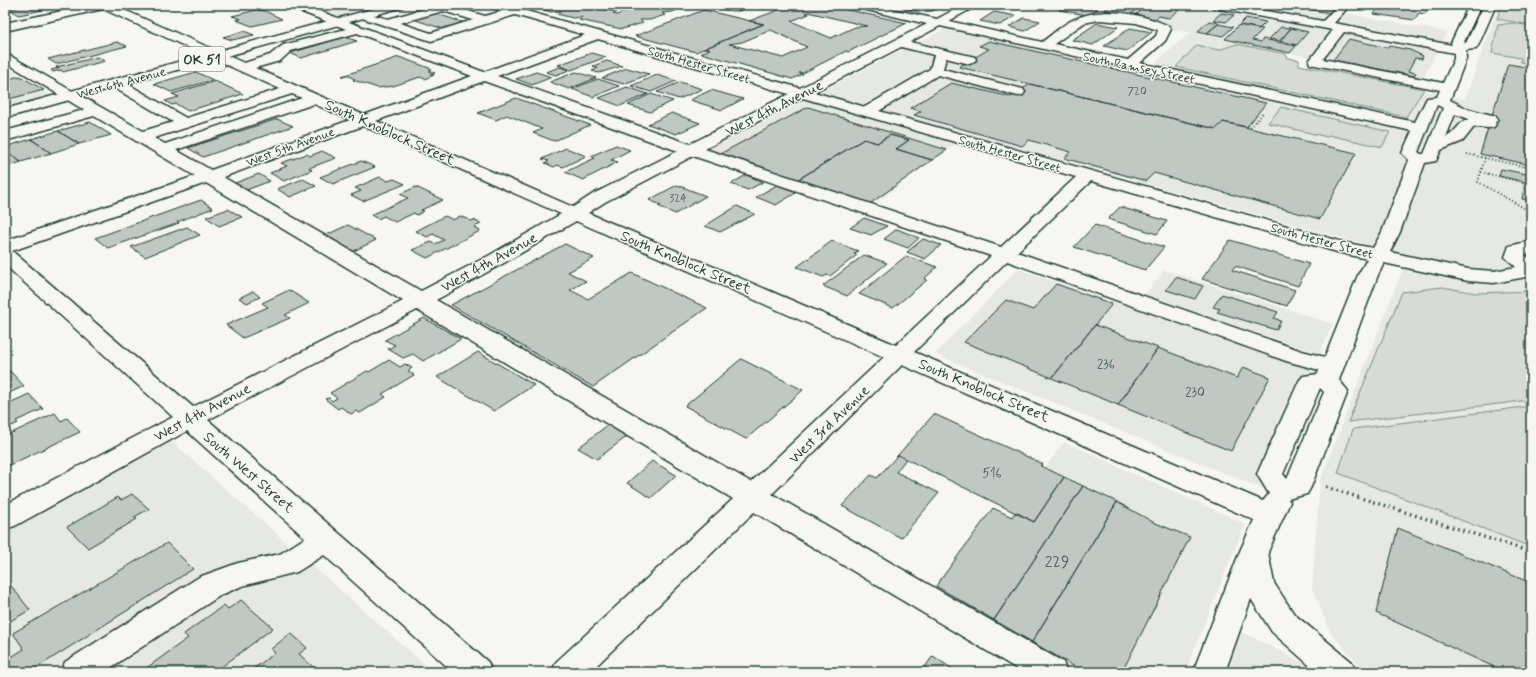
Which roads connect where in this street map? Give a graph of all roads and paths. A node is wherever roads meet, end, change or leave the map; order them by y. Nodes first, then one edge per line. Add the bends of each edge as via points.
1 (105, 5) edge
2 (293, 5) edge
3 (399, 5) edge
4 (858, 5) edge
5 (972, 5) edge
6 (1214, 5) edge
7 (1344, 5) edge
8 (1474, 5) edge
9 (1490, 5) edge
10 (504, 7) edge
11 (339, 22) junction
12 (361, 22) junction
13 (480, 22) junction
14 (938, 22) junction
15 (388, 23) junction
16 (1326, 25) junction
17 (5, 27) edge
18 (1341, 28) junction
19 (308, 30) junction
20 (597, 35) junction
21 (327, 37) junction
22 (269, 41) junction
23 (900, 43) junction
24 (1044, 46) junction
25 (287, 48) junction
26 (1462, 48) junction
27 (941, 53) junction
28 (217, 55) junction
29 (5, 57) edge
30 (970, 60) dead end
31 (1130, 65) junction
32 (244, 67) junction
33 (26, 70) junction
34 (936, 71) junction
35 (5, 75) edge
36 (484, 76) junction
37 (116, 83) junction
38 (293, 89) junction
39 (1018, 92) dead end
40 (802, 94) junction
41 (70, 96) junction
42 (1447, 98) junction
43 (315, 99) junction
44 (95, 111) junction
45 (867, 112) junction
46 (5, 114) edge
47 (1258, 119) dead end
48 (362, 120) junction
49 (185, 123) junction
50 (1247, 126) dead end
51 (1420, 128) junction
52 (5, 136) edge
53 (140, 137) junction
54 (1435, 147) junction
55 (162, 150) junction
56 (691, 150) junction
57 (1418, 159) junction
58 (1531, 168) edge
59 (1481, 172) junction
60 (1088, 175) junction
61 (208, 177) junction
62 (1525, 183) dead end
63 (1531, 210) edge
64 (575, 214) junction
65 (5, 247) edge
66 (1531, 247) edge
67 (1003, 254) junction
68 (5, 255) edge
69 (1378, 255) junction
70 (1531, 270) edge
71 (418, 300) junction
72 (899, 354) junction
73 (1329, 373) junction
74 (189, 418) junction
75 (1291, 484) junction
76 (752, 497) junction
77 (1271, 516) junction
78 (5, 518) edge
79 (326, 539) junction
80 (1254, 551) junction
81 (1531, 552) edge
82 (77, 672) edge
83 (476, 672) edge
84 (568, 672) edge
85 (1051, 672) edge
86 (1209, 672) edge
87 (1340, 672) edge

1 - 17 main road
1 - 28 main road, South Knoblock Street
2 - 11 main road
3 - 12 main road
4 - 14 main road, South Ramsey Street
5 - 14 main road, West 4th Avenue
6 - 16 main road
7 - 16 main road
8 - 26 main road via 1457,43
9 - 26 main road via 1472,46
10 - 13 main road
10 - 20 main road, South Hester Street
11 - 12 main road
11 - 19 main road, West 6th Avenue / OK 51
12 - 15 main road
12 - 21 main road
12 - 36 main road
13 - 15 main road via 434,10
13 - 15 main road via 431,37
14 - 23 main road, West 4th Avenue
14 - 24 main road, South Ramsey Street via 1024,45
16 - 18 main road
18 - 26 main road
18 - 42 main road via 1315,61
19 - 21 main road
19 - 22 main road, West 6th Avenue / OK 51
20 - 36 main road, West 5th Avenue
20 - 40 main road, South Hester Street
21 - 25 main road
22 - 25 main road
22 - 28 main road, West 6th Avenue / OK 51
23 - 27 main road
23 - 40 main road, West 4th Avenue
24 - 31 main road, South Ramsey Street
24 - 31 main road via 1081,20 1089,18 1114,17 1166,29 1161,38
25 - 32 main road via 274,58
26 - 42 main road
27 - 30 main road
27 - 34 main road
28 - 32 main road, South Knoblock Street
28 - 37 main road, West 6th Avenue / OK 51
29 - 33 main road
31 - 51 main road, South Ramsey Street via 1247,95
32 - 38 main road, South Knoblock Street
33 - 35 main road
33 - 41 main road
34 - 39 main road
34 - 45 main road
36 - 48 main road, West 5th Avenue
36 - 56 main road
37 - 41 main road, West 6th Avenue / OK 51
37 - 49 main road
38 - 43 main road, South Knoblock Street
38 - 49 main road
40 - 45 main road, South Hester Street
40 - 56 main road, West 4th Avenue
41 - 44 main road
41 - 46 main road, West 6th Avenue / OK 51
42 - 51 main road via 1432,101
42 - 54 main road
42 - 54 main road via 1458,110 1490,122 1469,122 1458,138
43 - 48 main road, South Knoblock Street
43 - 55 main road
44 - 52 main road
44 - 53 main road
45 - 60 main road, South Hester Street
47 - 50 path via 1251,127
48 - 61 main road, West 5th Avenue
48 - 64 main road, South Knoblock Street
49 - 53 main road
51 - 57 main road via 1410,153
53 - 55 main road
54 - 57 main road via 1430,158
55 - 61 main road
56 - 64 main road, West 4th Avenue via 599,198
56 - 67 main road
57 - 69 main road via 1391,232
58 - 59 path via 1484,158
59 - 62 path
59 - 63 path via 1478,182
60 - 67 main road, West 3rd Avenue
60 - 69 main road, South Hester Street via 1344,248
61 - 65 main road, West 5th Avenue
61 - 71 main road
64 - 71 main road, West 4th Avenue
64 - 72 main road, South Knoblock Street
66 - 70 main road via 1516,250 1515,257
67 - 72 main road, West 3rd Avenue
67 - 73 main road via 1294,356
68 - 74 main road, South West Street
69 - 70 main road, South Hester Street via 1468,275 1494,277
69 - 73 main road
71 - 74 main road, West 4th Avenue
71 - 76 main road
72 - 76 main road, West 3rd Avenue
72 - 77 main road, South Knoblock Street
73 - 75 main road via 1336,391
74 - 78 main road, West 4th Avenue
74 - 79 main road, South West Street
75 - 77 main road
75 - 81 path
76 - 84 main road, West 3rd Avenue
76 - 85 main road
77 - 80 main road
79 - 82 main road via 287,564 238,575 210,586
79 - 83 main road, South West Street
80 - 86 main road
80 - 87 main road via 1259,586 1282,623

